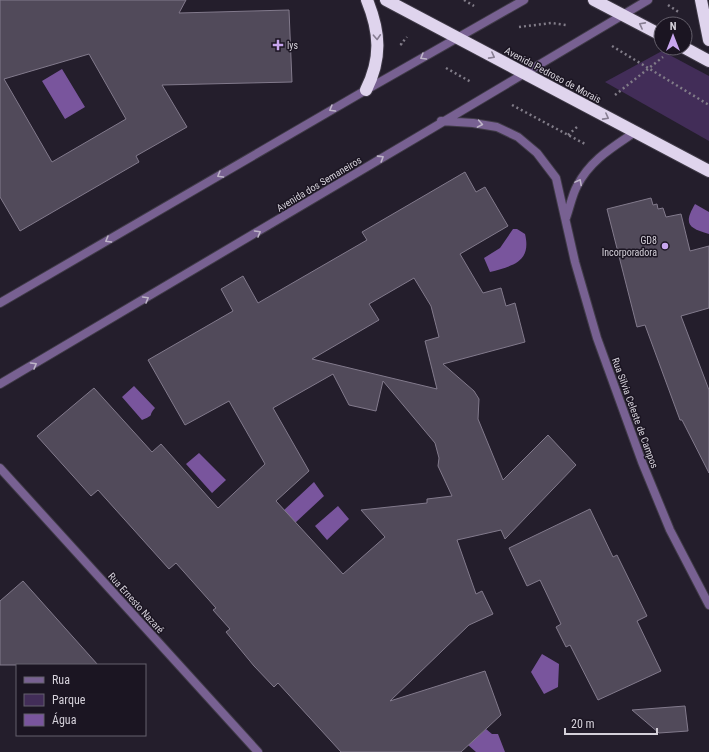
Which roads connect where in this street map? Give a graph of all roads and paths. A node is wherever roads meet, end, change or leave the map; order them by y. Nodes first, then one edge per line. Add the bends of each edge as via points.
1 (367, 0) edge
2 (386, 0) edge
3 (524, 0) edge
4 (594, 0) edge
5 (648, 0) edge
6 (701, 0) edge
7 (623, 15) junction
8 (653, 31) edge
9 (457, 37) junction
10 (709, 40) edge
11 (693, 52) edge
12 (664, 56) dead end
13 (709, 61) edge
14 (526, 74) junction
15 (366, 90) junction
16 (596, 111) junction
17 (441, 121) junction
18 (635, 132) junction
19 (709, 171) edge
20 (566, 218) junction
21 (0, 303) edge
22 (0, 384) edge
23 (0, 468) edge
24 (709, 605) edge
25 (258, 752) edge

1 -> 15 highway via 376,29 378,46 374,74
2 - 9 highway, Avenida Pedroso de Morais
3 - 9 street
4 - 7 highway
5 - 7 street, Avenida dos Semaneiros
6 - 10 highway
8 -> 7 highway
7 - 14 street, Avenida dos Semaneiros
9 -> 14 highway, Avenida Pedroso de Morais
9 -> 15 street
11 - 13 highway
12 - 16 path
14 - 16 highway, Avenida Pedroso de Morais
14 - 17 street, Avenida dos Semaneiros
15 -> 21 street
16 -> 18 highway, Avenida Pedroso de Morais
17 -> 20 street, Rua Silvia Celeste de Campos via 497,127 518,137 537,153 556,178
22 -> 17 street, Avenida dos Semaneiros via 304,206
18 - 19 highway, Avenida Pedroso de Morais
20 -> 18 street via 576,187 585,171 599,157
20 - 24 street, Rua Silvia Celeste de Campos via 597,338 642,462 670,530
23 - 25 street, Rua Ernesto Nazaré

